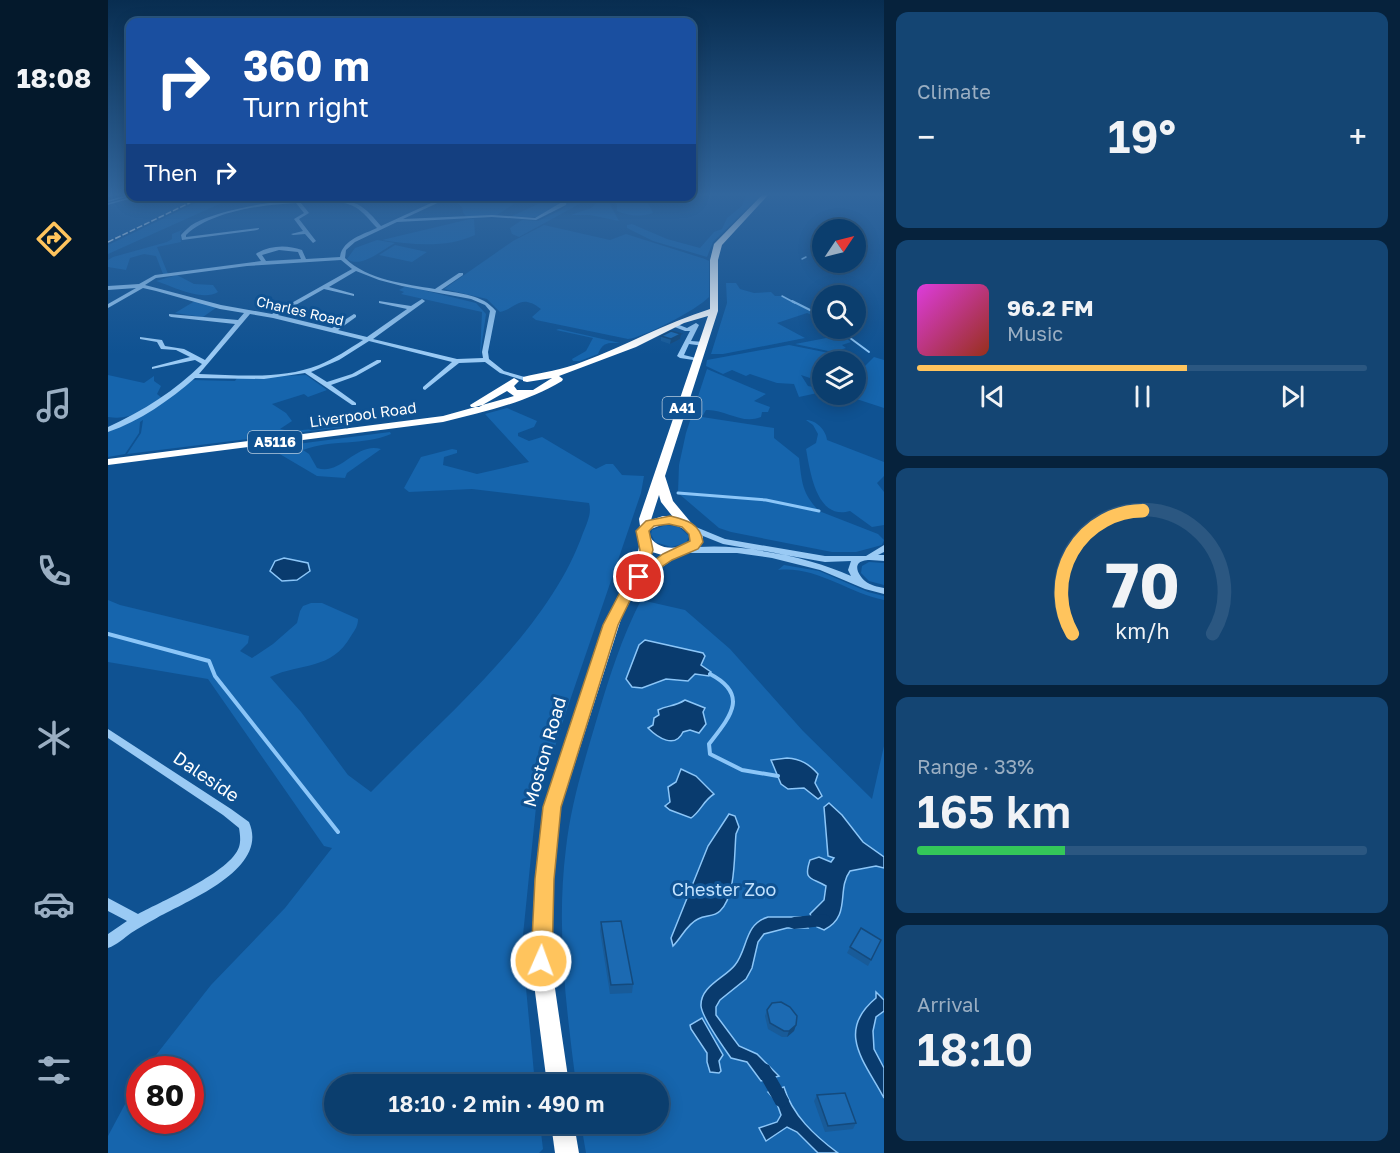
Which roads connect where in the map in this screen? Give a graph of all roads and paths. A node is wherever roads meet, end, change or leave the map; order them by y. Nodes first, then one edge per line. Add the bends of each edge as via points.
1 (346, 247) edge
2 (717, 247) edge
3 (342, 258) junction
4 (304, 260) junction
5 (265, 263) junction
6 (354, 270) junction
7 (460, 274) dead end
8 (141, 287) junction
9 (322, 287) junction
10 (108, 288) edge
11 (437, 290) junction
12 (352, 294) dead end
13 (716, 294) junction
14 (422, 301) dead end
15 (381, 302) dead end
16 (108, 306) edge
17 (411, 309) junction
18 (714, 311) junction
19 (248, 312) junction
20 (171, 315) dead end
21 (273, 316) junction
22 (354, 316) dead end
23 (238, 322) junction
24 (677, 325) junction
25 (332, 331) junction
26 (691, 334) junction
27 (142, 338) dead end
28 (366, 339) junction
29 (705, 340) junction
30 (687, 342) junction
31 (633, 345) junction
32 (195, 358) junction
33 (486, 360) junction
34 (698, 360) junction
35 (379, 361) dead end
36 (457, 361) junction
37 (206, 363) junction
38 (154, 368) dead end
39 (306, 371) junction
40 (502, 372) junction
41 (191, 376) junction
42 (526, 379) junction
43 (326, 385) junction
44 (509, 385) junction
45 (425, 388) dead end
46 (535, 392) junction
47 (354, 404) dead end
48 (108, 419) edge
49 (442, 419) junction
50 (124, 422) junction
51 (108, 430) edge
52 (108, 462) edge
53 (659, 476) junction
54 (646, 526) junction
55 (689, 526) junction
56 (646, 542) junction
57 (884, 548) edge
58 (683, 551) junction
59 (865, 557) junction
60 (884, 558) edge
61 (631, 584) junction
62 (868, 586) junction
63 (884, 591) edge
64 (108, 733) edge
65 (108, 904) edge
66 (138, 921) junction
67 (108, 942) edge
68 (557, 1074) edge
69 (564, 1134) edge
70 (567, 1153) edge

1 - 3 street
2 - 13 highway, A41
3 - 4 street
3 - 6 street
4 - 5 street
4 - 5 street via 300,251 281,248 259,254
5 - 8 street via 155,277
6 - 9 street
6 - 11 street
7 - 11 street
8 - 10 street, Charles Road
8 - 16 street
8 - 19 street, Charles Road
9 - 12 street
9 - 21 street
11 - 33 street via 473,298 491,307
13 - 18 highway, A41
13 - 24 highway
14 - 17 street
15 - 17 street
17 - 28 street
18 - 24 highway, Liverpool Road / A5116
18 - 29 highway, A41
19 - 21 street, Charles Road
19 - 23 street
20 - 23 street
21 - 25 street, Charles Road
22 - 25 street
23 - 37 street
24 - 26 street
24 - 31 highway, Liverpool Road / A5116
25 - 28 street, Charles Road
26 - 29 street
26 - 30 street
27 - 32 street via 160,341 163,348 187,351
28 - 36 street, Charles Road
28 - 39 street via 346,354
29 - 30 street
29 - 34 highway, A41
30 - 34 street via 680,356
31 - 42 highway, Liverpool Road / A5116 via 568,371
31 - 46 highway, Liverpool Road / A5116 via 603,363 552,381
32 - 37 street
32 - 38 street
33 - 36 street, Charles Road
33 - 40 street
34 - 53 highway, A41
35 - 43 street
36 - 45 street
37 - 41 street
39 - 41 street
39 - 43 street
40 - 42 street
40 - 44 street
41 - 50 street via 161,401
42 - 44 highway, A5116
42 - 46 highway via 539,384
43 - 47 street
44 - 46 highway via 514,393
44 - 49 highway, Liverpool Road / A5116 via 494,396
46 - 49 highway, Liverpool Road / A5116
48 - 50 street
49 - 52 highway, Liverpool Road / A5116
50 - 51 street
53 - 54 highway, A41
53 - 55 highway via 667,502
54 - 55 highway via 663,520
54 - 56 highway, Moston Road via 642,533
55 - 58 highway via 697,542
55 - 59 street via 723,541 825,559
56 - 58 highway via 660,550
56 - 61 highway, Moston Road via 645,558
57 - 59 street
58 - 61 highway, Moston Road via 661,561
58 - 62 street via 721,549 771,557 823,568
59 - 60 street
59 - 62 street via 854,563 852,571
61 - 68 highway, Moston Road via 610,625 552,807 541,961
62 - 63 street
64 - 66 street, Daleside via 245,826 247,842 235,863 211,881
65 - 66 street
66 - 67 street, Daleside
69 - 70 highway

